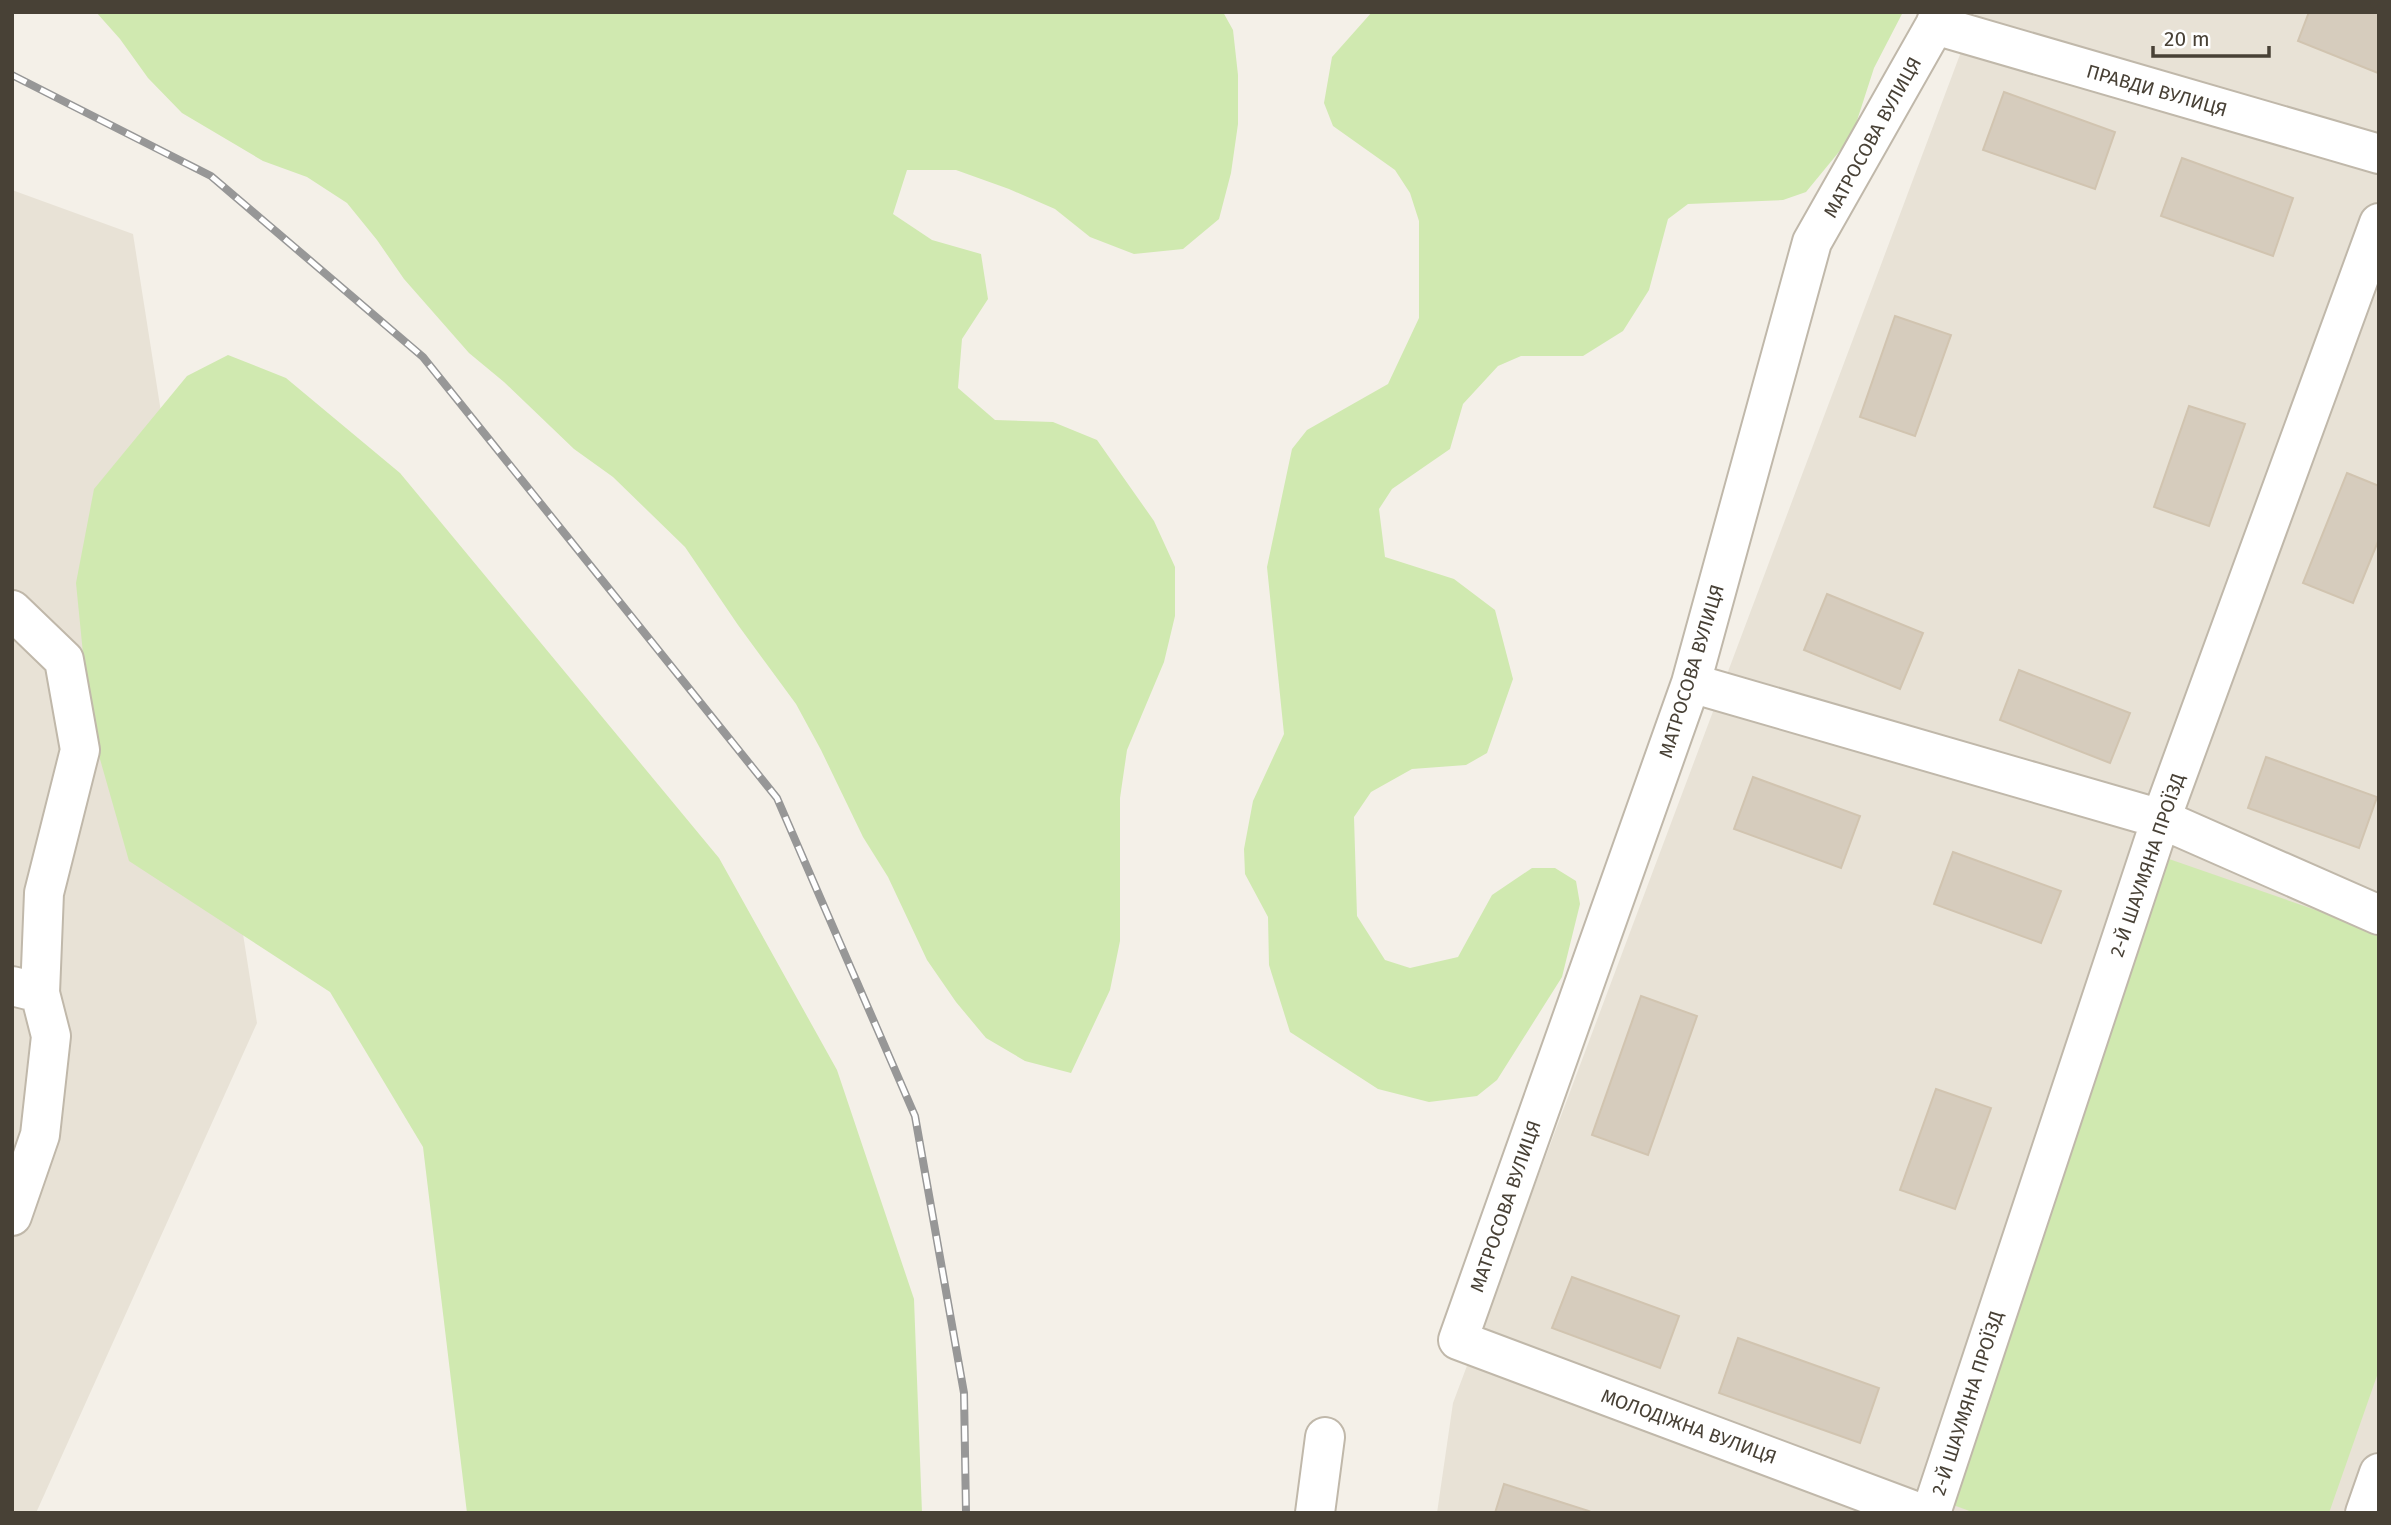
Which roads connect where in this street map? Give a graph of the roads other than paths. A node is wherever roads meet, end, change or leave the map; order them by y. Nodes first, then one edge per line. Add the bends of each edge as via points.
1 (1937, 19) edge
2 (2379, 154) edge
3 (2379, 223) edge
4 (12, 610) edge
5 (1691, 683) junction
6 (2161, 819) junction
7 (2379, 915) edge
8 (26, 989) edge
9 (12, 1216) edge
10 (1458, 1340) joint
11 (1325, 1437) dead end
12 (2379, 1473) edge
13 (1315, 1513) edge
14 (1920, 1513) edge
15 (1931, 1513) edge
16 (2365, 1513) edge

1 - 2 street, ПРАВДИ ВУЛИЦЯ
1 - 5 street, МАТРОСОВА ВУЛИЦЯ via 1812,242
3 - 6 street, 2-Й ШАУМЯНА ПРОЇЗД
4 - 8 street via 64,660 79,750
5 - 6 street
5 - 10 street, МАТРОСОВА ВУЛИЦЯ
6 - 7 street
6 - 15 street, 2-Й ШАУМЯНА ПРОЇЗД
8 - 9 street via 51,1036 40,1135
10 - 14 street, МОЛОДІЖНА ВУЛИЦЯ
11 - 13 street
12 - 16 street

